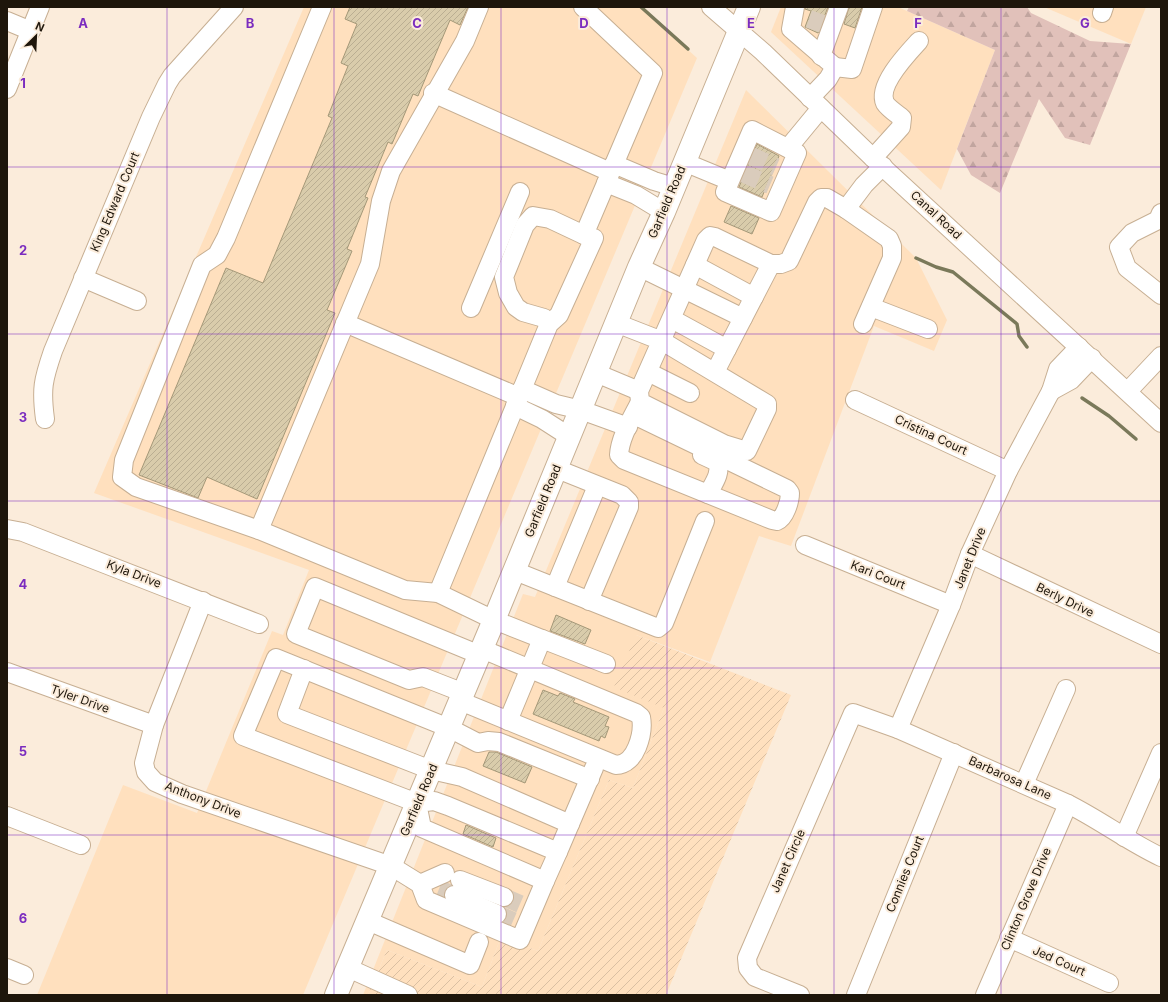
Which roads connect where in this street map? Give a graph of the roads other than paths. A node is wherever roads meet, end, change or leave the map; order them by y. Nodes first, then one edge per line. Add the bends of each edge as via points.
1 (40, 7) edge
2 (234, 7) edge
3 (322, 7) edge
4 (479, 7) edge
5 (583, 7) edge
6 (711, 7) edge
7 (749, 7) edge
8 (873, 7) edge
9 (836, 8) edge
10 (810, 18) edge
11 (7, 21) edge
12 (31, 31) junction
13 (739, 31) junction
14 (919, 41) dead end
15 (821, 56) junction
16 (834, 67) junction
17 (7, 89) edge
18 (433, 93) junction
19 (816, 103) junction
20 (788, 148) junction
21 (684, 162) junction
22 (878, 162) junction
23 (610, 173) junction
24 (735, 175) junction
25 (674, 187) junction
26 (520, 192) dead end
27 (846, 209) junction
28 (664, 212) junction
29 (1161, 213) edge
30 (587, 228) junction
31 (771, 264) junction
32 (696, 265) junction
33 (639, 267) junction
34 (83, 278) junction
35 (685, 290) junction
36 (1161, 295) edge
37 (754, 297) junction
38 (136, 301) dead end
39 (870, 306) junction
40 (471, 308) dead end
41 (743, 318) junction
42 (672, 319) junction
43 (345, 323) junction
44 (616, 323) junction
45 (549, 324) junction
46 (863, 324) dead end
47 (928, 329) dead end
48 (662, 341) junction
49 (727, 349) junction
50 (1085, 352) junction
51 (1161, 356) edge
52 (648, 372) junction
53 (715, 372) junction
54 (596, 373) junction
55 (1128, 391) junction
56 (690, 392) dead end
57 (519, 397) junction
58 (855, 400) dead end
59 (635, 409) junction
60 (581, 410) junction
61 (45, 419) dead end
62 (1161, 423) edge
63 (655, 426) junction
64 (570, 437) junction
65 (557, 469) junction
66 (1008, 471) junction
67 (597, 486) junction
68 (708, 494) junction
69 (705, 521) dead end
70 (7, 529) edge
71 (259, 530) junction
72 (805, 545) dead end
73 (970, 554) junction
74 (514, 571) junction
75 (556, 587) junction
76 (438, 593) junction
77 (203, 601) junction
78 (589, 601) junction
79 (951, 605) junction
80 (494, 620) junction
81 (259, 624) dead end
82 (542, 639) junction
83 (1161, 644) edge
84 (481, 652) junction
85 (606, 664) dead end
86 (304, 669) junction
87 (530, 669) junction
88 (7, 672) edge
89 (1066, 689) dead end
90 (462, 697) junction
91 (853, 713) joint
92 (508, 721) junction
93 (154, 725) junction
94 (449, 728) junction
95 (898, 729) junction
96 (954, 753) junction
97 (1161, 753) edge
98 (598, 758) junction
99 (431, 770) junction
100 (590, 779) junction
101 (1024, 784) junction
102 (417, 803) junction
103 (1068, 804) junction
104 (7, 816) edge
105 (570, 824) junction
106 (1124, 837) junction
107 (81, 845) dead end
108 (558, 852) junction
109 (1161, 857) edge
110 (391, 866) junction
111 (545, 881) junction
112 (420, 884) junction
113 (512, 910) junction
114 (368, 921) junction
115 (1009, 938) junction
116 (480, 942) dead end
117 (7, 968) edge
118 (348, 968) junction
119 (24, 975) dead end
120 (1109, 983) dead end
121 (794, 993) edge
122 (336, 995) edge
123 (408, 995) edge
124 (856, 995) edge
125 (985, 995) edge

1 - 12 street
2 - 34 street, King Edward Court via 167,84
3 - 71 street via 226,238 217,255 202,265 124,460 122,477 136,488
4 - 18 street via 465,41
5 - 23 street via 653,73
6 - 13 street, Canal Road
7 - 13 main road, Garfield Road
8 - 16 street via 852,69
9 - 10 street
10 - 15 street
10 - 15 street via 790,29
11 - 12 street
12 - 17 street
13 - 19 street, Canal Road
13 - 21 main road, Garfield Road
14 - 22 street via 898,63 888,83 884,96 886,104 902,118 901,127
15 - 16 street
16 - 19 street
18 - 23 street
18 - 43 street via 391,171 381,201 370,264
19 - 20 street
19 - 22 street, Canal Road
20 - 24 street via 752,130 746,154
20 - 24 street via 798,153 782,170 775,187 771,212 726,192
21 - 24 street
21 - 25 main road, Garfield Road
22 - 27 street
22 - 50 street, Canal Road
23 - 25 street
23 - 28 street via 636,195
23 - 30 street
25 - 28 main road, Garfield Road
26 - 40 street
27 - 31 street via 828,198 821,198 789,261
27 - 39 street via 888,239 892,246 892,258
28 - 33 main road, Garfield Road
29 - 36 street via 1158,220 1132,233 1119,247 1127,268
30 - 45 street via 594,238 559,315
30 - 45 street via 533,216 525,225 504,277 508,293 516,307 523,312 544,318
31 - 32 street via 710,236
31 - 37 street
32 - 35 street
32 - 37 street
33 - 35 street
33 - 44 main road, Garfield Road
34 - 38 street
34 - 61 street, King Edward Court via 45,374 42,393
35 - 41 street
35 - 42 street
37 - 41 street
39 - 46 street
39 - 47 street
41 - 49 street
42 - 48 street
42 - 49 street
43 - 57 street
43 - 71 street
44 - 48 street
44 - 54 main road, Garfield Road
45 - 57 street
48 - 52 street
48 - 53 street
49 - 53 street
50 - 55 street, Canal Road
50 - 66 street, Janet Drive via 1058,369 1051,391
51 - 55 street
52 - 56 street
52 - 59 street
53 - 59 street via 767,404 747,451
54 - 59 street
54 - 60 main road, Garfield Road
55 - 62 street, Canal Road
57 - 60 street
57 - 64 street via 542,419
57 - 76 street
58 - 66 street, Cristina Court
59 - 60 street
59 - 63 street
59 - 68 street via 619,455 624,460
60 - 64 main road, Garfield Road
63 - 68 street via 662,437 717,462 719,473
63 - 68 street via 790,493 782,518 777,521
64 - 65 main road, Garfield Road
65 - 67 street
65 - 74 main road, Garfield Road
66 - 73 street, Janet Drive
67 - 75 street
67 - 78 street via 626,498 629,506
69 - 78 street via 662,626 652,627
70 - 77 street, Kyla Drive via 22,532
71 - 76 street via 405,590
72 - 79 street, Kari Court
73 - 79 street, Janet Drive
73 - 83 street, Berly Drive
74 - 75 street
74 - 80 main road, Garfield Road
75 - 78 street
76 - 80 street
77 - 81 street, Kyla Drive
77 - 93 street, Anthony Drive
79 - 95 street, Janet Drive
80 - 82 street
80 - 84 main road, Garfield Road
82 - 85 street
82 - 87 street
84 - 87 street
84 - 90 main road, Garfield Road
84 - 90 street via 315,587 296,634 409,680 423,677
86 - 94 street
86 - 99 street via 287,714
86 - 102 street via 276,658 243,736
87 - 92 street
87 - 98 street via 641,717 641,737 628,762 616,765
88 - 93 street, Tyler Drive
89 - 101 street
90 - 92 street
90 - 94 main road, Garfield Road
91 - 95 street, Barbarosa Lane
91 - 121 street, Janet Circle via 747,958 748,968 755,977
92 - 98 street
93 - 110 street, Anthony Drive via 144,763 146,772 155,782 182,794
94 - 99 main road, Garfield Road
94 - 100 street via 478,743 499,742
95 - 96 street, Barbarosa Lane
96 - 101 street, Barbarosa Lane
96 - 124 street, Connies Court
97 - 106 street
98 - 100 street
99 - 102 main road, Garfield Road
99 - 105 street via 462,777
100 - 105 street
101 - 103 street, Barbarosa Lane
102 - 108 street via 434,801
102 - 110 main road, Garfield Road
102 - 111 street via 422,828
103 - 106 street, Barbarosa Lane via 1089,814
103 - 115 street, Clinton Grove Drive
104 - 107 street
105 - 108 street
106 - 109 street, Barbarosa Lane via 1140,848
108 - 111 street
110 - 112 street, Anthony Drive
110 - 114 main road, Garfield Road
111 - 113 street
112 - 113 street via 449,884
112 - 113 street via 426,900 520,940
114 - 116 street via 470,965
114 - 118 main road, Garfield Road
115 - 120 street, Jed Court
115 - 125 street, Clinton Grove Drive
117 - 119 street
118 - 122 main road, Garfield Road
118 - 123 street

